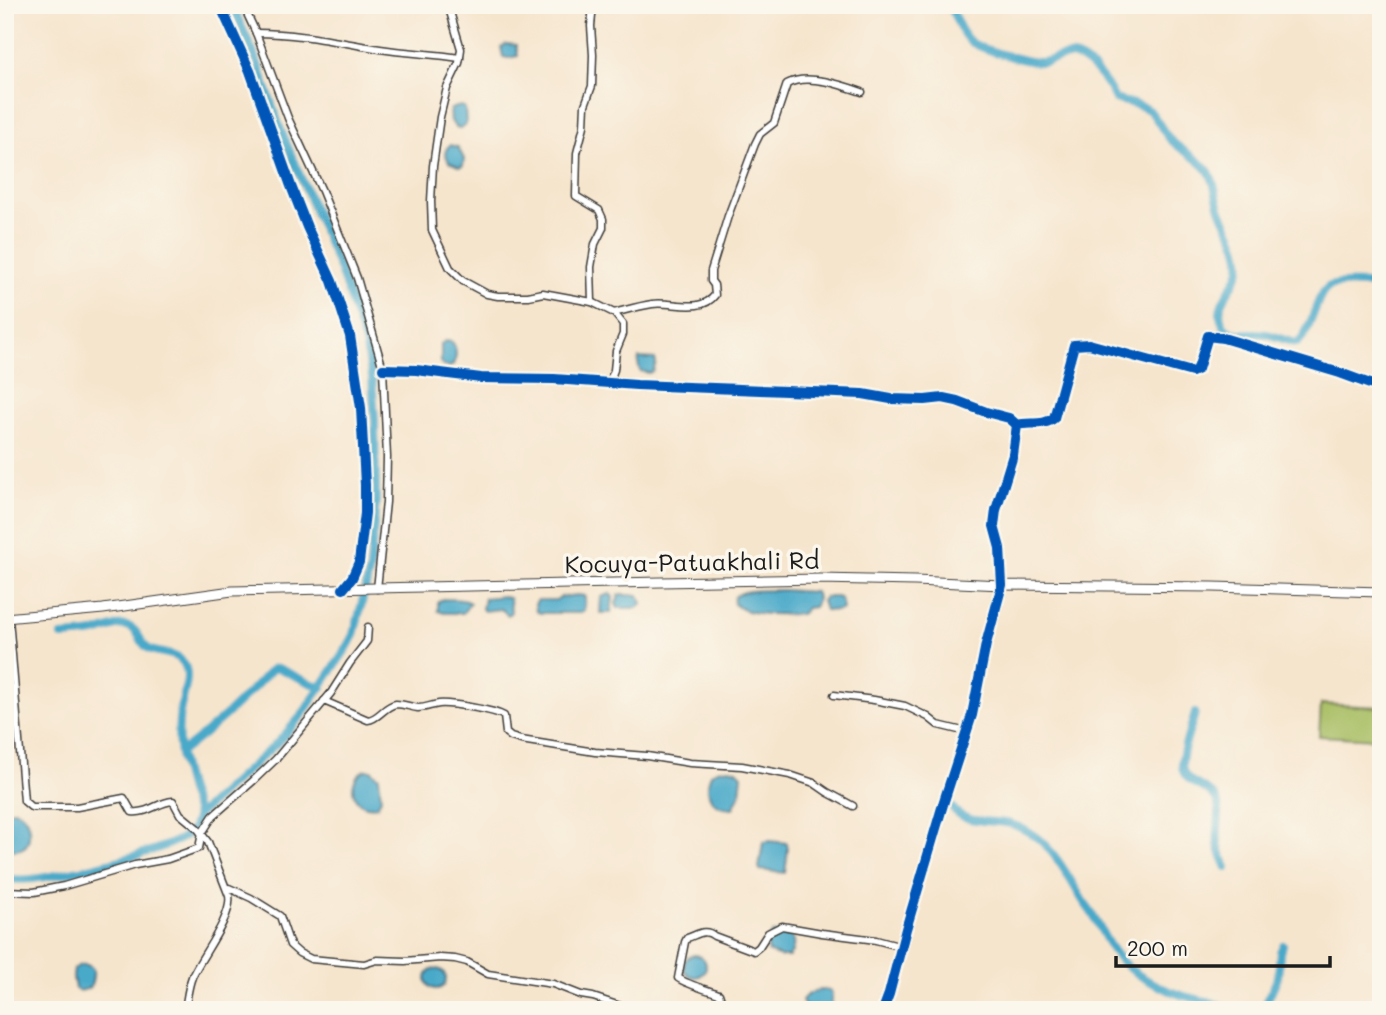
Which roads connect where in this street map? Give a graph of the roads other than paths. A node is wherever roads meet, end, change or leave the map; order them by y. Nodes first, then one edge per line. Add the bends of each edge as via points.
1 (220, 5) edge
2 (243, 5) edge
3 (448, 5) edge
4 (593, 5) edge
5 (256, 33) junction
6 (460, 58) junction
7 (862, 92) dead end
8 (592, 302) junction
9 (614, 313) junction
10 (383, 369) junction
11 (610, 383) junction
12 (1381, 387) edge
13 (1017, 425) junction
14 (1002, 585) junction
15 (346, 589) junction
16 (375, 589) junction
17 (1381, 592) edge
18 (7, 618) edge
19 (368, 627) dead end
20 (834, 695) dead end
21 (324, 701) junction
22 (967, 732) junction
23 (853, 806) dead end
24 (200, 830) junction
25 (229, 888) dead end
26 (5, 891) edge
27 (902, 947) junction
28 (185, 1010) edge
29 (632, 1010) edge
30 (719, 1010) edge
31 (883, 1010) edge

1 - 15 street via 250,71 350,335 361,408 365,513 359,562
2 - 5 street
3 - 6 street
4 - 8 street via 592,86 576,170 576,195 599,210 603,219 591,267
5 - 6 street
5 - 10 street via 356,278
6 - 8 street via 440,117 431,201 432,230 450,268 487,294 543,293
7 - 9 street via 810,80 788,83 774,123 760,134 731,207 711,271 715,295 694,305 651,304
8 - 9 street
9 - 11 street via 622,324 622,334
10 - 11 street
10 - 16 street via 386,502
11 - 13 street via 943,398 1009,418
12 - 13 street via 1223,338 1208,337 1198,369 1192,372 1081,343 1072,350 1054,418
13 - 14 street via 994,526
14 - 16 main road, Kocuya-Patuakhali Rd via 820,579
14 - 17 main road, Kocuya-Patuakhali Rd
14 - 22 street
15 - 16 main road, Kocuya-Patuakhali Rd
15 - 18 main road, Kocuya-Patuakhali Rd via 232,591
18 - 24 street via 23,801 31,807 77,807 124,798 136,813 173,801 180,814
19 - 21 street via 367,641
20 - 22 street via 905,706 938,725
21 - 23 street via 368,719 398,704 416,708 443,704 494,712 503,716 506,733 521,740 790,775
21 - 24 street via 276,759
22 - 27 street
24 - 26 street via 199,848 184,855 54,888
24 - 28 street via 230,904 191,978
25 - 29 street via 280,916 290,945 311,959 364,964 455,959 488,974 554,984
27 - 30 street via 782,926 768,933 754,951 703,932 687,938 678,978 719,994
27 - 31 street

